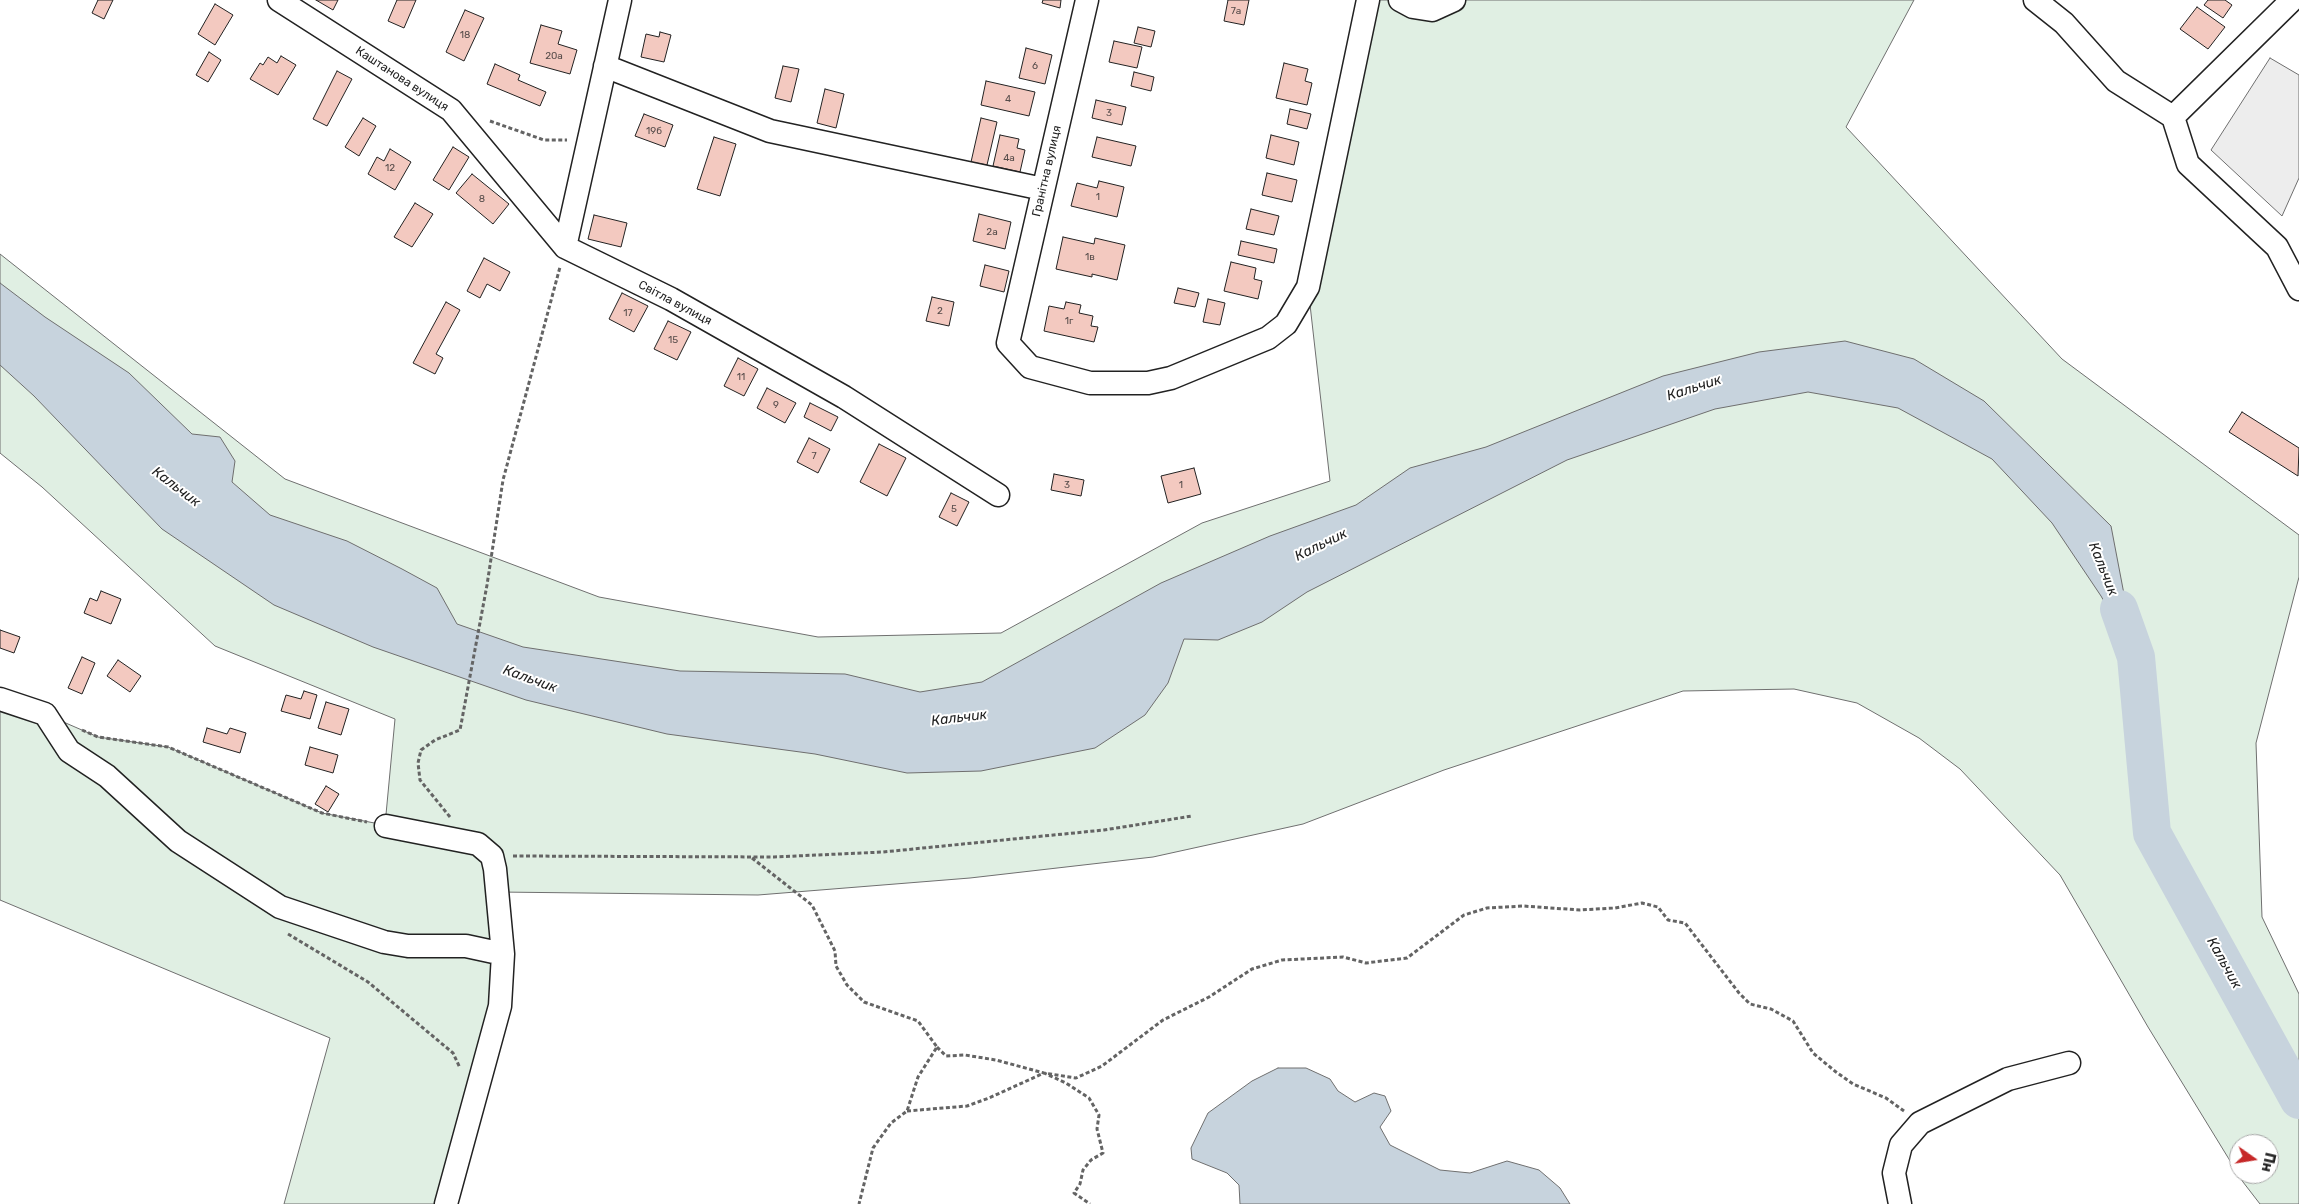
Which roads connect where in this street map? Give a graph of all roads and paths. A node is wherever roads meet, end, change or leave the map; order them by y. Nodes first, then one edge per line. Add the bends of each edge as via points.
1 (279, 0) edge
2 (620, 0) edge
3 (1087, 0) edge
4 (1368, 0) edge
5 (1400, 0) edge
6 (1454, 0) edge
7 (2035, 0) edge
8 (2292, 0) edge
9 (605, 66) junction
10 (2173, 117) junction
11 (487, 121) dead end
12 (590, 132) junction
13 (1043, 189) junction
14 (565, 247) junction
15 (2299, 290) edge
16 (998, 495) dead end
17 (0, 700) edge
18 (98, 737) dead end
19 (1192, 816) dead end
20 (452, 819) dead end
21 (386, 826) joint
22 (492, 856) junction
23 (752, 857) junction
24 (285, 932) dead end
25 (503, 954) junction
26 (937, 1047) junction
27 (2068, 1063) dead end
28 (1044, 1073) junction
29 (474, 1101) junction
30 (907, 1111) junction
31 (1920, 1122) junction
32 (446, 1204) edge
33 (859, 1204) edge
34 (1090, 1204) edge
35 (1900, 1204) edge

1 - 14 street, Каштанова вулиця via 450,110
2 - 9 street
3 - 13 street, Гранітна вулиця
4 - 13 street, Гранітна вулиця via 1308,287 1286,324 1268,338 1171,378 1148,383 1090,383 1030,367 1008,343
5 - 6 street via 1413,7 1432,10
7 - 10 street via 2064,23 2116,81
8 - 10 street
9 - 12 street
9 - 13 street via 770,131
10 - 15 street via 2188,164 2277,247
11 - 12 path via 555,142
12 - 14 street
14 - 16 street, Світла вулиця via 671,299 836,392
14 - 20 path via 502,480 487,585 460,730 435,740 421,750 418,763 420,780
17 - 25 street via 45,714 68,751 107,776 178,841 280,907 384,942 408,946 466,946
18 - 21 path via 168,747 322,813
19 - 23 path via 1025,839 883,852
21 - 22 street via 478,844
22 - 23 path
22 - 25 street
23 - 26 path via 812,906 835,951 836,966 847,985 864,1002 918,1021
24 - 29 path via 368,982 453,1053
25 - 29 street via 500,1006
26 - 28 path via 946,1056 996,1060
26 - 30 path via 918,1077
27 - 31 street via 2008,1079
28 - 30 path via 967,1106
28 - 31 path via 1076,1078 1102,1066 1163,1020 1252,970 1282,960 1343,958 1366,963 1407,958 1464,915 1487,908 1523,906 1580,910 1642,903 1658,907 1668,920 1685,923 1750,1004 1771,1009 1793,1021 1813,1053 1836,1072 1853,1084 1886,1098
28 - 34 path via 1089,1098 1099,1115 1097,1129 1102,1153 1083,1170 1074,1193
29 - 32 street
30 - 33 path via 891,1123 873,1148
31 - 35 street via 1901,1145 1894,1173

